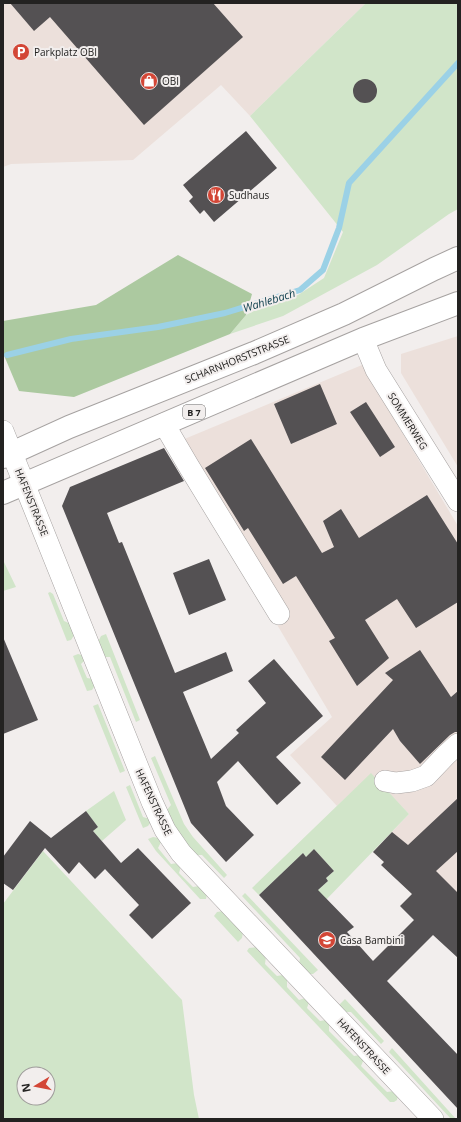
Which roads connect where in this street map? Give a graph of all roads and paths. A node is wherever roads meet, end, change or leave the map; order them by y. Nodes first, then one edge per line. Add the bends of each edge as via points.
1 (458, 248) edge
2 (458, 258) edge
3 (434, 269) junction
4 (458, 303) edge
5 (363, 339) junction
6 (164, 424) junction
7 (3, 431) edge
8 (8, 455) edge
9 (451, 476) edge
10 (24, 483) junction
11 (3, 493) edge
12 (458, 500) edge
13 (279, 614) dead end
14 (458, 744) edge
15 (385, 781) dead end
16 (433, 1119) edge

1 - 3 main road
2 - 3 main road, SCHARNHORSTSTRASSE
3 - 8 main road, SCHARNHORSTSTRASSE via 344,314
4 - 5 main road, B 7
5 - 6 main road, B 7
5 - 9 street, SOMMERWEG via 376,370
6 - 10 main road, B 7
6 - 13 street
7 - 8 street, HAFENSTRASSE
8 - 10 street, HAFENSTRASSE
9 - 12 street, SOMMERWEG
10 - 11 main road, B 7
10 - 16 street, HAFENSTRASSE via 165,830 181,853
14 - 15 street via 426,776 396,783

